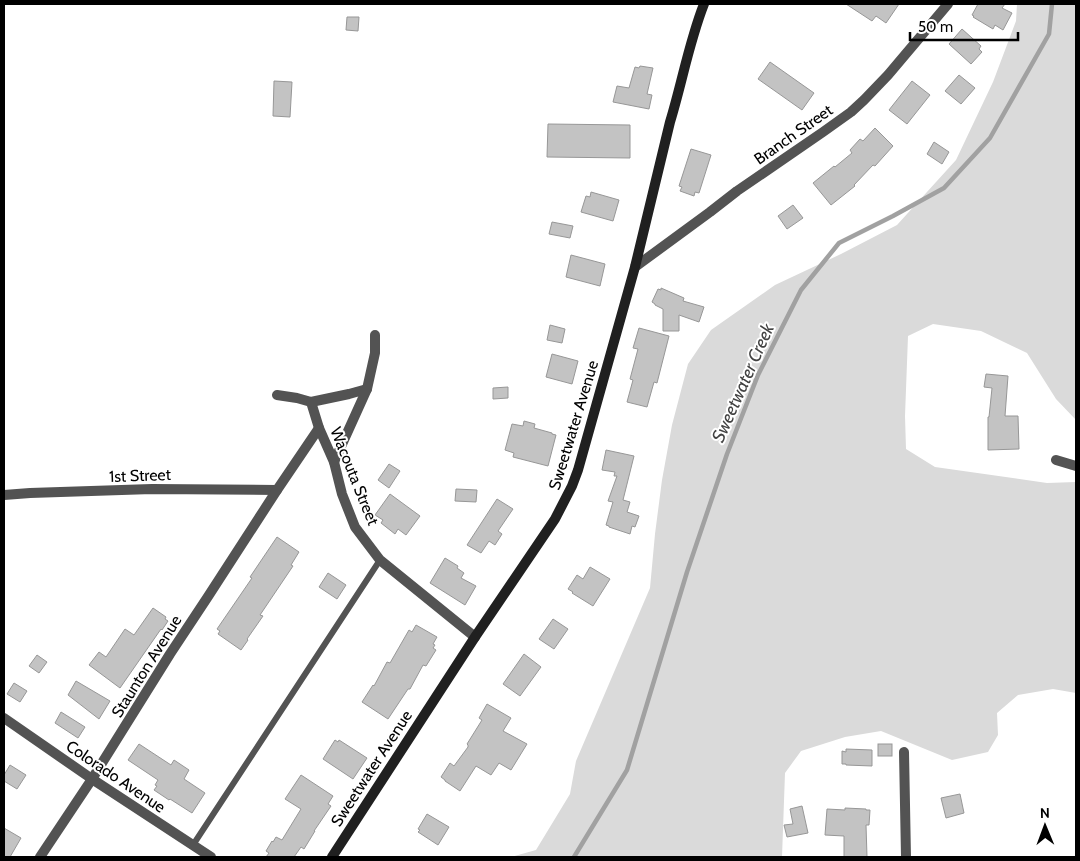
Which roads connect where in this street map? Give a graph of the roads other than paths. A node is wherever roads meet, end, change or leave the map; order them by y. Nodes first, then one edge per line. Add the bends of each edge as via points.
1 (704, 4) edge
2 (948, 4) edge
3 (635, 267) junction
4 (375, 335) dead end
5 (367, 389) junction
6 (277, 395) dead end
7 (311, 402) junction
8 (318, 428) junction
9 (1056, 460) dead end
10 (334, 462) junction
11 (1076, 466) edge
12 (276, 490) junction
13 (4, 495) edge
14 (380, 560) junction
15 (475, 636) junction
16 (4, 718) edge
17 (904, 752) dead end
18 (92, 779) junction
19 (193, 845) junction
20 (40, 857) edge
21 (211, 857) edge
22 (332, 857) edge
23 (906, 857) edge

1 - 3 street, Sweetwater Avenue via 665,141
2 - 3 street, Branch Street via 888,75 851,112
3 - 15 street, Sweetwater Avenue via 572,486 555,519
4 - 5 street via 375,353
5 - 7 street
5 - 10 street
6 - 7 street
7 - 8 street, Wacouta Street
8 - 10 street, Wacouta Street
8 - 12 street, Staunton Avenue
9 - 11 street
10 - 14 street, Wacouta Street via 355,527
12 - 13 street, 1st Street via 152,489
12 - 18 street, Staunton Avenue
14 - 15 street, Wacouta Street
14 - 19 lane
15 - 22 street, Sweetwater Avenue
16 - 18 street, Colorado Avenue
17 - 23 street
18 - 19 street, Colorado Avenue
18 - 20 street, Staunton Avenue
19 - 21 street, Colorado Avenue

